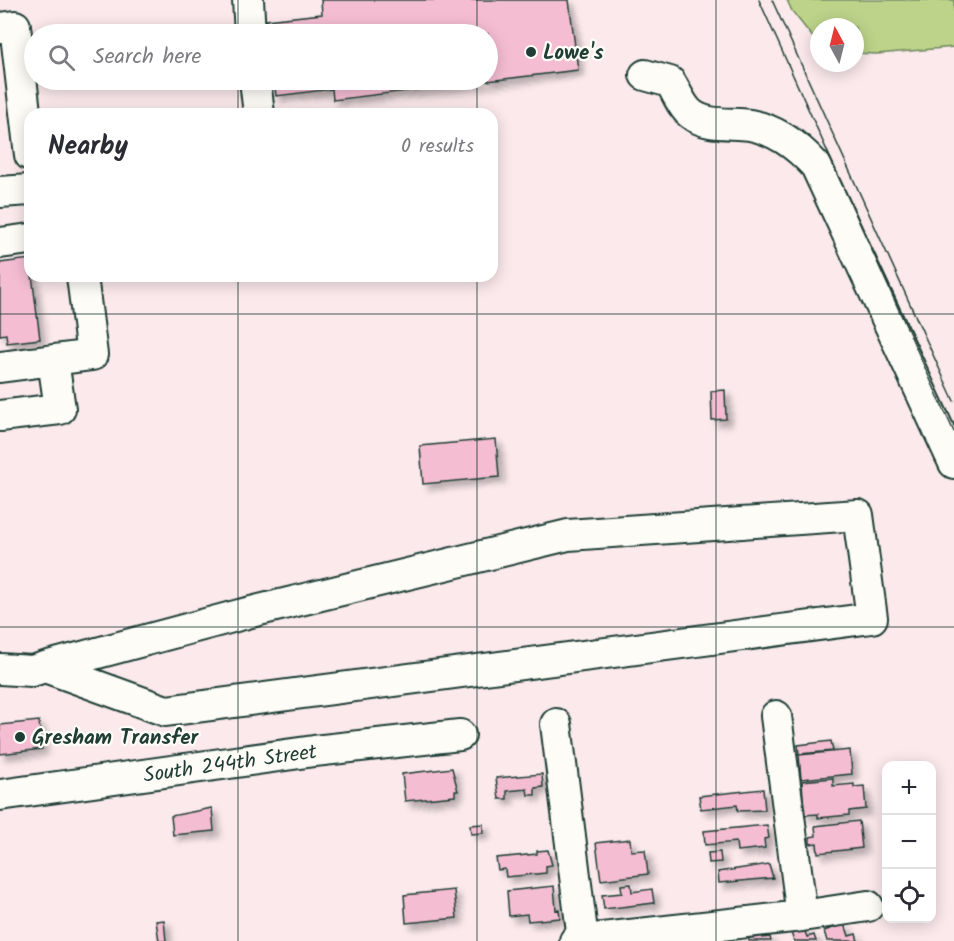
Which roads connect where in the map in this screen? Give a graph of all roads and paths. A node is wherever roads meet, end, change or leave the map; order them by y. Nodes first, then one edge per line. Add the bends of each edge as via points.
1 (248, 0) edge
2 (249, 24) edge
3 (0, 28) edge
4 (645, 75) dead end
5 (256, 90) edge
6 (24, 108) edge
7 (258, 108) edge
8 (24, 190) edge
9 (0, 192) edge
10 (24, 240) edge
11 (0, 243) edge
12 (83, 282) edge
13 (53, 360) junction
14 (0, 367) edge
15 (0, 416) edge
16 (954, 463) edge
17 (45, 667) junction
18 (0, 669) edge
19 (776, 716) dead end
20 (556, 724) dead end
21 (460, 735) dead end
22 (0, 795) edge
23 (868, 906) dead end
24 (802, 916) junction
25 (579, 940) edge

1 - 2 street
3 - 6 street via 15,26
4 - 16 street via 670,82 683,106 701,120 766,130 786,138 816,166
5 - 7 street
8 - 9 street
10 - 11 street
12 - 13 street via 92,355
13 - 14 street
13 - 15 street via 60,410
17 - 17 street via 568,535 858,515 872,618 166,711
17 - 18 street via 32,671
19 - 24 street
20 - 25 street
21 - 22 street, South 244th Street
23 - 24 street
24 - 25 street

